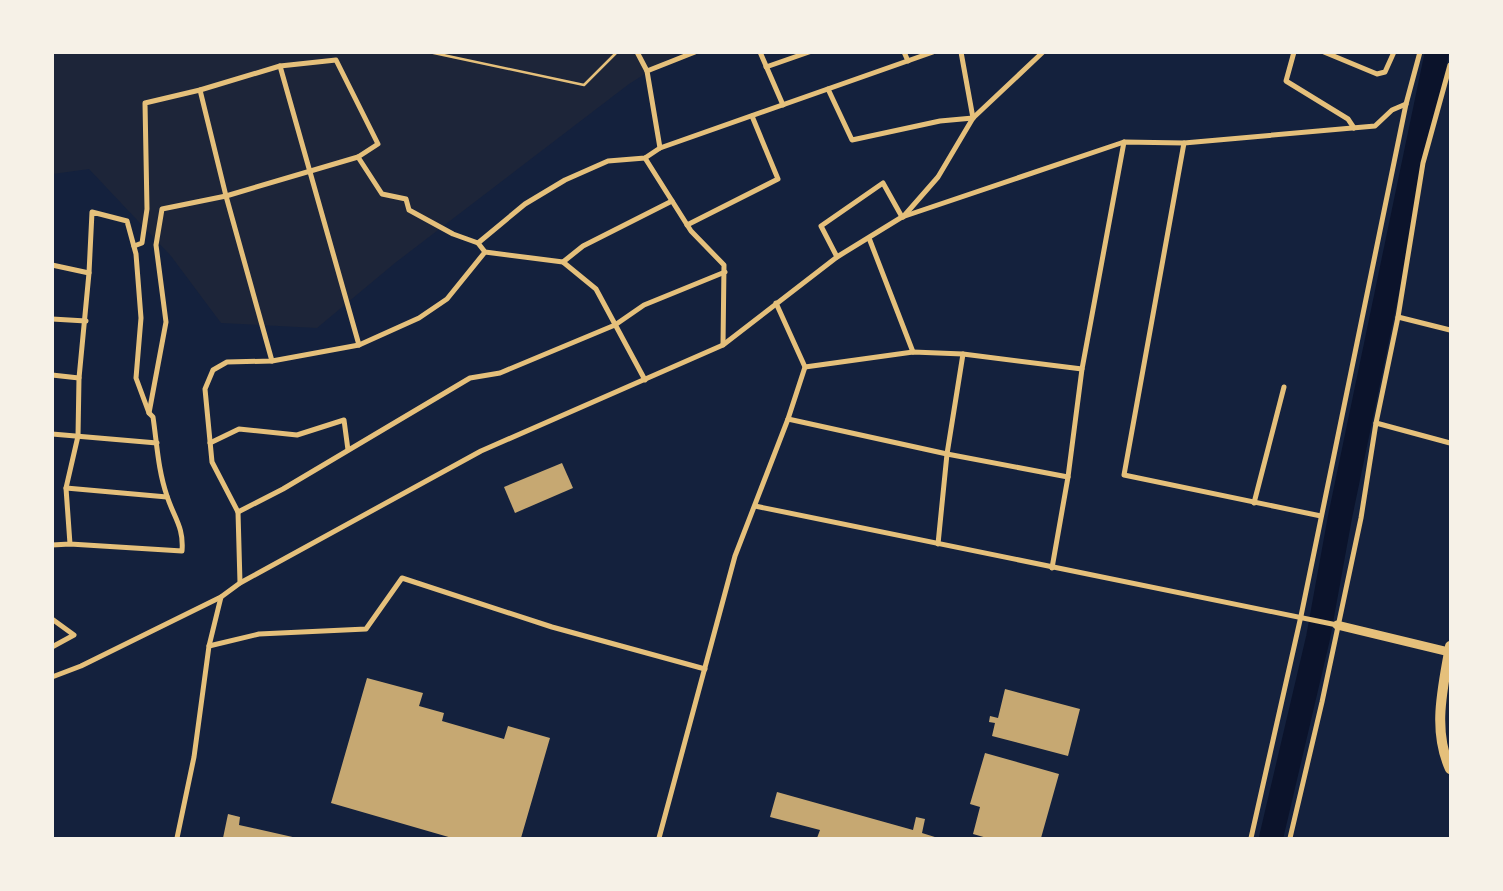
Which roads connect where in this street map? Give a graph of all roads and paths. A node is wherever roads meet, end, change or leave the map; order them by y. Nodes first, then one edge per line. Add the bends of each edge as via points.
1 (429, 52) edge
2 (617, 52) edge
3 (637, 52) edge
4 (695, 52) edge
5 (760, 52) edge
6 (809, 52) edge
7 (904, 52) edge
8 (933, 52) edge
9 (961, 52) edge
10 (1043, 52) edge
11 (1294, 52) edge
12 (1324, 52) edge
13 (1394, 52) edge
14 (1420, 52) edge
15 (908, 61) junction
16 (1450, 65) edge
17 (280, 66) junction
18 (766, 67) junction
19 (647, 71) junction
20 (828, 89) junction
21 (200, 90) junction
22 (1406, 104) junction
23 (783, 105) junction
24 (752, 116) junction
25 (973, 118) junction
26 (1354, 128) junction
27 (1124, 142) junction
28 (1184, 143) junction
29 (660, 148) junction
30 (358, 156) junction
31 (645, 158) junction
32 (310, 170) junction
33 (226, 196) junction
34 (672, 201) junction
35 (902, 217) junction
36 (688, 225) junction
37 (869, 238) junction
38 (478, 243) junction
39 (134, 246) junction
40 (485, 252) junction
41 (838, 257) junction
42 (563, 262) junction
43 (52, 265) edge
44 (725, 272) junction
45 (90, 273) junction
46 (776, 303) junction
47 (52, 318) edge
48 (1398, 318) junction
49 (86, 321) junction
50 (615, 325) junction
51 (1450, 330) edge
52 (723, 345) junction
53 (359, 346) junction
54 (914, 352) junction
55 (963, 354) junction
56 (272, 361) junction
57 (805, 366) junction
58 (1082, 369) junction
59 (52, 375) edge
60 (79, 378) junction
61 (645, 380) junction
62 (1284, 387) dead end
63 (149, 414) junction
64 (788, 419) junction
65 (1376, 423) junction
66 (52, 434) edge
67 (78, 436) junction
68 (157, 443) junction
69 (210, 444) junction
70 (1450, 444) edge
71 (348, 450) junction
72 (948, 454) junction
73 (1068, 477) junction
74 (66, 488) junction
75 (167, 497) junction
76 (1254, 503) junction
77 (755, 506) junction
78 (238, 512) junction
79 (1321, 516) junction
80 (70, 544) junction
81 (938, 544) junction
82 (53, 547) edge
83 (1052, 568) junction
84 (240, 582) junction
85 (220, 598) junction
86 (1304, 617) junction
87 (52, 619) edge
88 (1337, 625) junction
89 (209, 646) junction
90 (52, 647) edge
91 (1450, 649) edge
92 (705, 669) junction
93 (52, 677) edge
94 (1450, 769) edge
95 (176, 838) edge
96 (659, 838) edge
97 (1251, 838) edge
98 (1290, 838) edge

1 - 2 path via 584,85
3 - 19 street
4 - 19 street
5 - 18 street
6 - 18 street
7 - 15 street
8 - 15 street
9 - 25 street
10 - 25 street
11 - 26 street via 1286,82 1348,119
12 - 13 street via 1377,74 1385,72
14 - 22 street
15 - 20 street
16 - 48 street via 1423,163
17 - 21 street
17 - 30 street via 336,60 378,144
17 - 32 street
18 - 23 street
19 - 29 street
20 - 23 street
20 - 25 street via 852,140 940,121
21 - 33 street
21 - 39 street via 145,102 147,209 142,243
22 - 26 street via 1392,110 1375,126
22 - 79 street
23 - 24 street
24 - 29 street
24 - 36 street via 778,179
25 - 35 street via 938,177
26 - 28 street
27 - 28 street
27 - 35 street
27 - 58 street
28 - 76 street via 1124,475
29 - 31 street
30 - 32 street
30 - 38 street via 382,194 406,200 409,210 453,234
31 - 34 street
31 - 38 street via 608,161 565,180 524,204
32 - 33 street
32 - 53 street
33 - 56 street
33 - 63 street via 162,209 156,245 166,322
34 - 36 street
34 - 42 street via 583,246
35 - 37 street
35 - 41 street via 883,183 821,226
36 - 44 street via 724,265
37 - 41 street
37 - 54 street
38 - 40 street
39 - 45 street via 127,221 92,212
39 - 63 street via 141,318 136,378
40 - 42 street
40 - 53 street via 447,299 418,318
41 - 46 street
42 - 50 street via 596,289
43 - 45 street
44 - 50 street via 644,305
44 - 52 street
45 - 49 street
46 - 52 street
46 - 57 street
47 - 49 street
48 - 51 street
48 - 65 street
49 - 60 street
50 - 61 street
50 - 71 street via 500,373 470,378
52 - 61 street
53 - 56 street
54 - 55 street
54 - 57 street
55 - 58 street
55 - 72 street
56 - 69 street via 227,362 213,370 205,389
57 - 64 street
58 - 73 street
59 - 60 street
60 - 67 street
61 - 84 street via 481,451
62 - 76 street
63 - 68 street via 154,417
64 - 72 street
64 - 77 street
65 - 70 street
65 - 88 street via 1361,518
66 - 67 street
67 - 68 street
67 - 74 street
68 - 75 street via 157,457
69 - 71 street via 239,429 297,435 344,420
69 - 78 street via 212,462
71 - 78 street
72 - 73 street
72 - 81 street
73 - 83 street
74 - 75 street
74 - 80 street
75 - 80 street via 183,535 182,551
76 - 79 street
77 - 81 street
77 - 92 street via 735,556
78 - 84 street
79 - 86 street
80 - 82 street
81 - 83 street
83 - 86 street
84 - 85 street
85 - 89 street
85 - 93 street
86 - 88 street
86 - 97 street
87 - 90 street via 74,635
88 - 91 street
88 - 98 street
89 - 92 street via 259,634 366,629 402,578 552,627
89 - 95 street via 194,757
91 - 94 main road via 1439,716
92 - 96 street

